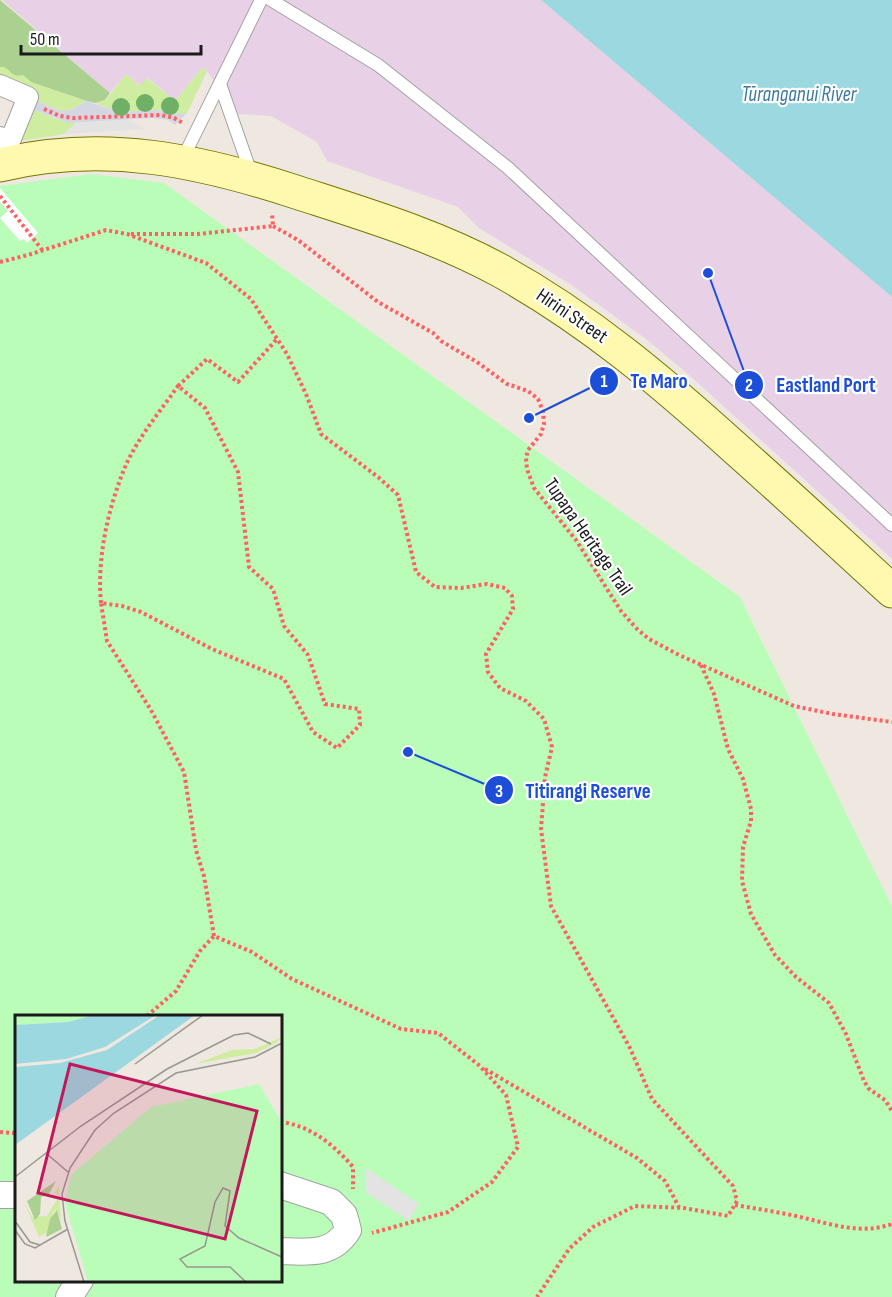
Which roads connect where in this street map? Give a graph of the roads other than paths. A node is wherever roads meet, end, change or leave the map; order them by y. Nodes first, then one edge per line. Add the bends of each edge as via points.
1 (261, 0) edge
2 (271, 0) edge
3 (220, 84) junction
4 (0, 86) edge
5 (0, 136) edge
6 (182, 161) junction
7 (0, 165) edge
8 (263, 181) junction
9 (892, 525) edge
10 (892, 591) edge
11 (282, 1186) edge
12 (282, 1251) edge
13 (79, 1282) edge
14 (69, 1297) edge

1 - 3 lane
2 - 9 lane via 378,65 507,167
3 - 6 lane
3 - 8 lane via 243,153
4 - 5 street via 28,97 10,141
6 - 7 main road, Hirini Street via 93,152
6 - 8 main road, Hirini Street
8 - 10 main road, Hirini Street via 454,249 569,312 642,366
11 - 12 street via 349,1204 348,1230 341,1241 326,1250
13 - 14 street

